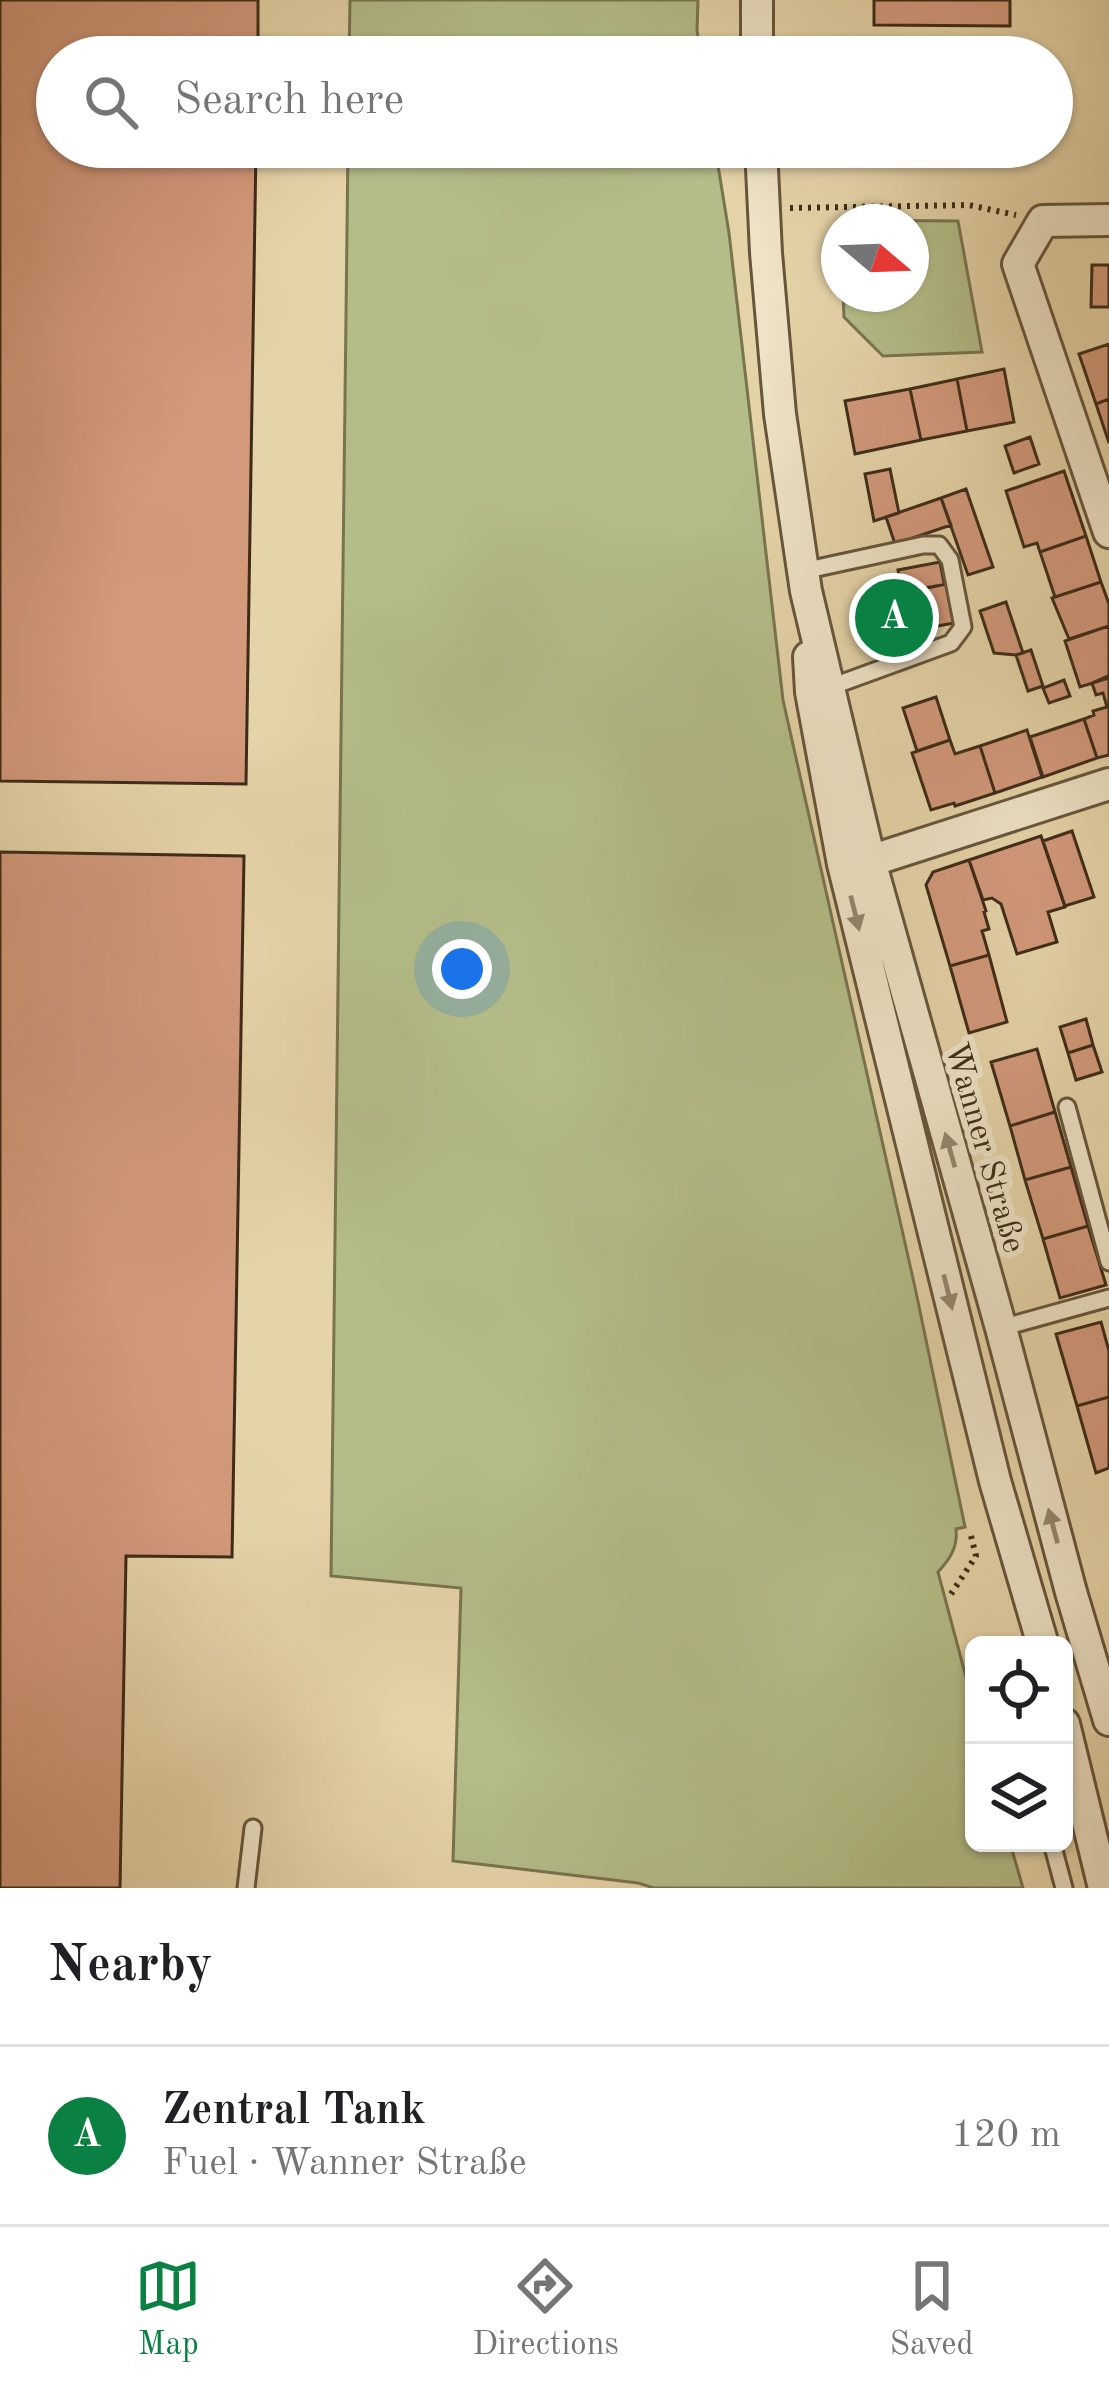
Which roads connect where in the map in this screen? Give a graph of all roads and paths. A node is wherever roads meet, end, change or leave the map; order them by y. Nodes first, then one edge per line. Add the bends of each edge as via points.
1 (757, 0) edge
2 (758, 36) edge
3 (761, 168) edge
4 (763, 208) junction
5 (1109, 220) edge
6 (1042, 221) junction
7 (1109, 532) edge
8 (805, 581) junction
9 (821, 690) junction
10 (1109, 784) edge
11 (856, 862) junction
12 (1067, 1107) dead end
13 (1109, 1262) edge
14 (1109, 1298) edge
15 (1001, 1328) junction
16 (971, 1536) dead end
17 (1071, 1592) junction
18 (951, 1594) dead end
19 (1030, 1601) junction
20 (1040, 1636) edge
21 (1109, 1720) edge
22 (1069, 1744) edge
23 (253, 1828) dead end
24 (1054, 1852) edge
25 (245, 1888) edge
26 (1064, 1888) edge
27 (1104, 1888) edge

1 - 2 street
3 - 4 street, Wanner Straße
4 - 6 path via 969,205
4 - 8 street, Wanner Straße via 780,414
5 - 6 street
6 - 7 street via 1018,264
8 - 9 street, Wanner Straße
8 - 9 lane via 939,544 950,560 963,627 951,643
9 - 11 street, Wanner Straße
10 - 11 street
15 -> 11 street, Wanner Straße
11 -> 19 street, Wanner Straße via 994,1481
12 - 13 lane
14 - 15 lane
17 -> 15 street, Wanner Straße
16 - 18 path via 976,1556
17 - 19 lane
17 - 21 street, Wanner Straße
19 - 20 street, Wanner Straße
22 - 27 street
23 - 25 lane
24 - 26 lane

